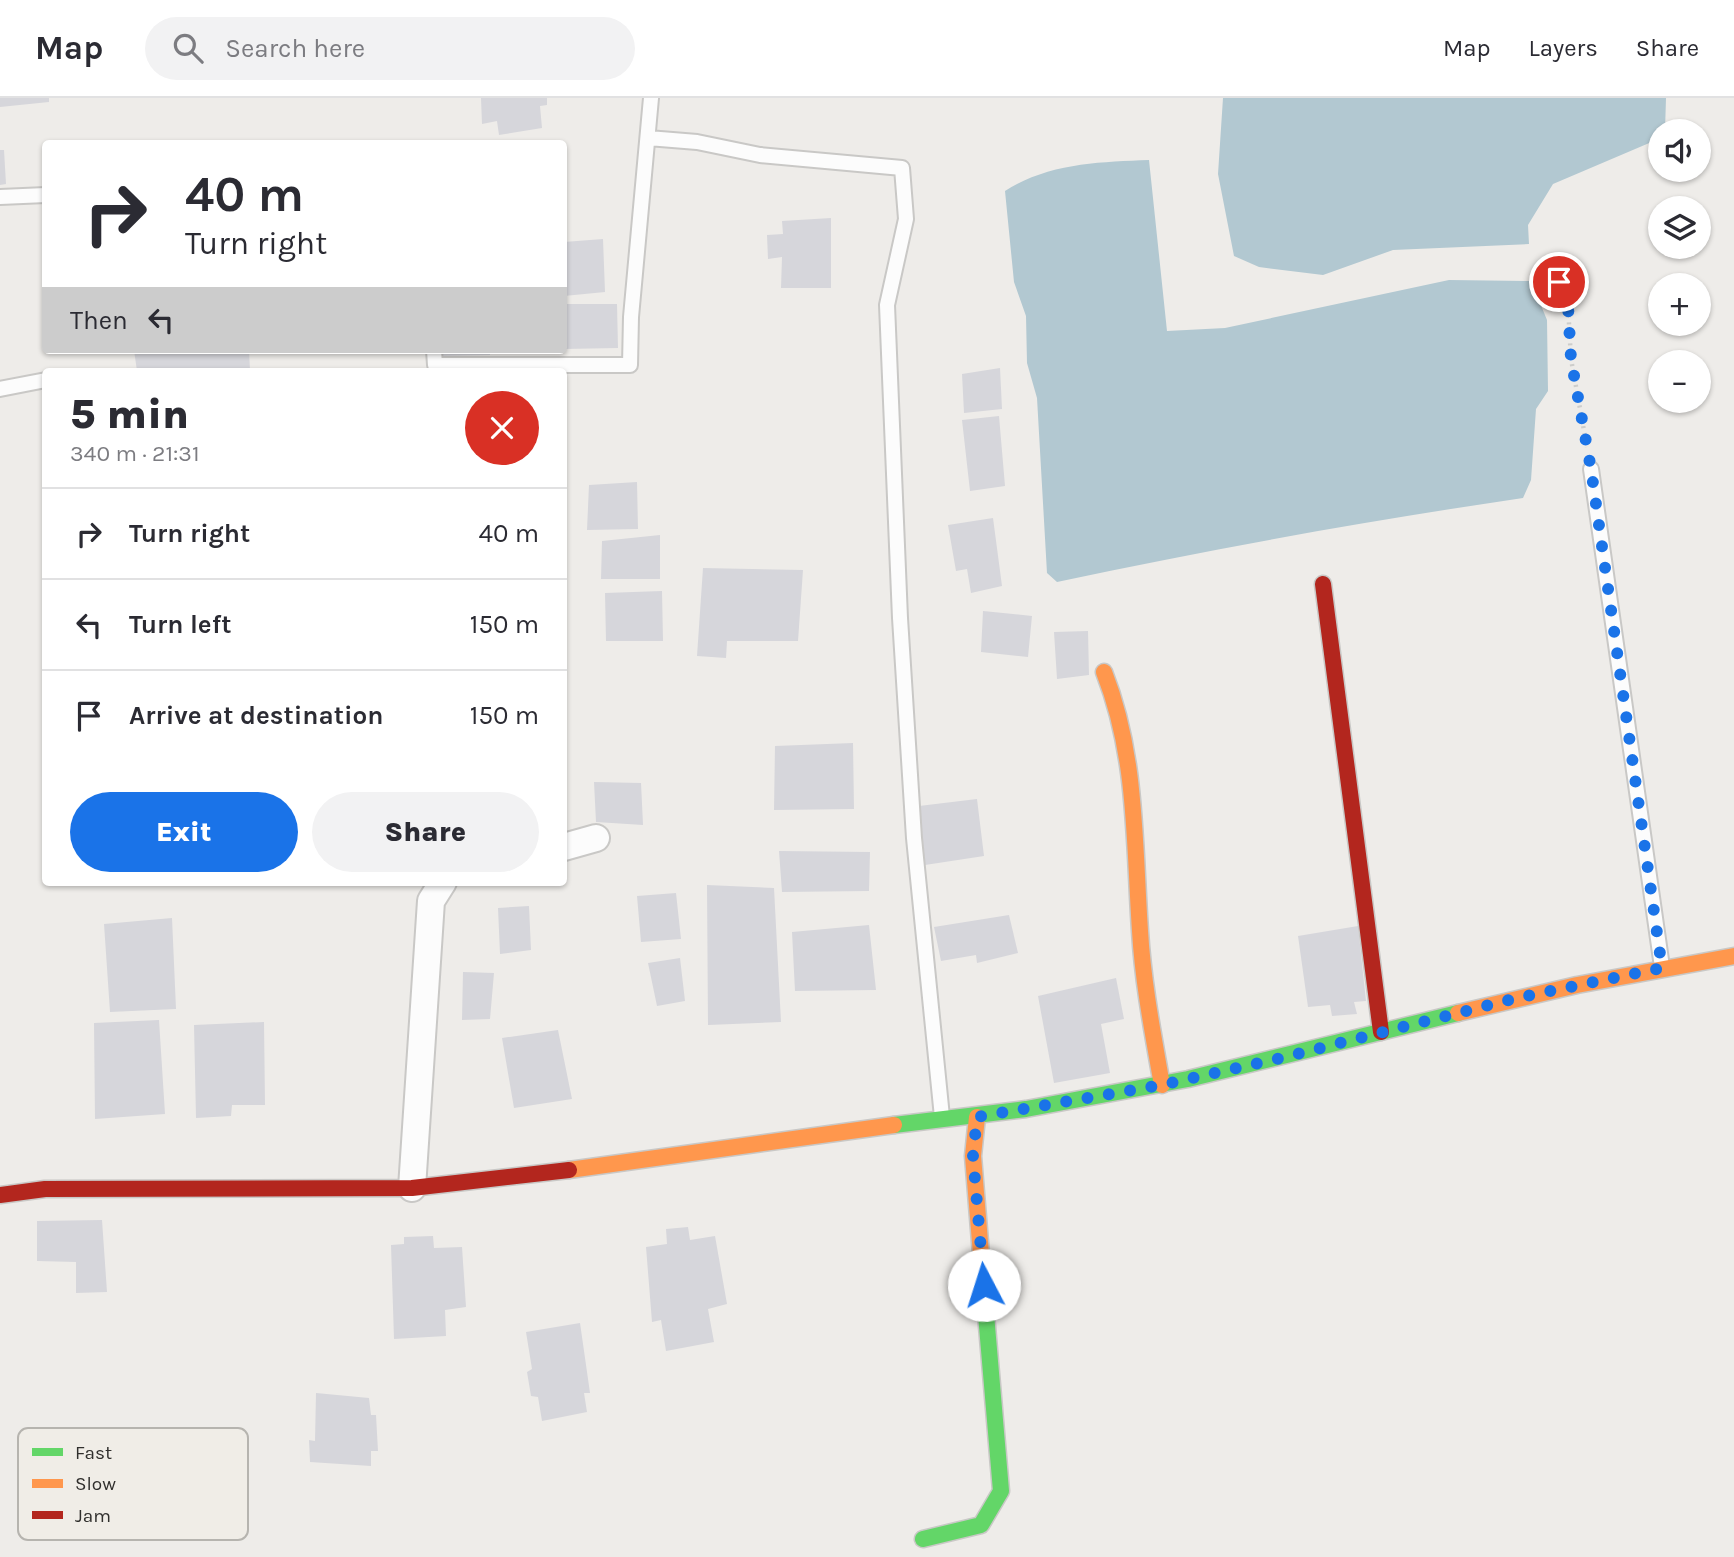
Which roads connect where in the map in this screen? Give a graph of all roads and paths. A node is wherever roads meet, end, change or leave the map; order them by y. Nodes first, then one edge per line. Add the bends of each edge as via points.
1 (651, 98) edge
2 (648, 138) junction
3 (42, 195) edge
4 (0, 197) edge
5 (1559, 282) dead end
6 (435, 354) edge
7 (42, 381) edge
8 (0, 389) edge
9 (1591, 469) joint
10 (1323, 584) dead end
11 (1104, 673) dead end
12 (596, 838) dead end
13 (567, 846) edge
14 (440, 886) edge
15 (1734, 956) edge
16 (1662, 968) junction
17 (1381, 1032) junction
18 (1162, 1085) junction
19 (977, 1117) junction
20 (942, 1118) junction
21 (412, 1188) junction
22 (0, 1195) edge
23 (923, 1539) dead end

1 - 2 lane
2 - 6 lane via 630,365 436,365
2 - 20 lane via 760,155 902,168 906,219 887,304 900,618 914,838
3 - 4 lane
5 - 9 path via 1568,306 1571,359
7 - 8 lane
9 - 16 lane
10 - 17 street
11 - 18 street via 1119,702 1134,821 1142,964
12 - 13 street
14 - 21 street via 431,901
15 - 16 street
16 - 17 street
17 - 18 street
18 - 19 street
19 - 20 street
19 - 23 street via 973,1156 1001,1491 981,1525
20 - 21 street via 604,1167
21 - 22 street via 45,1189

